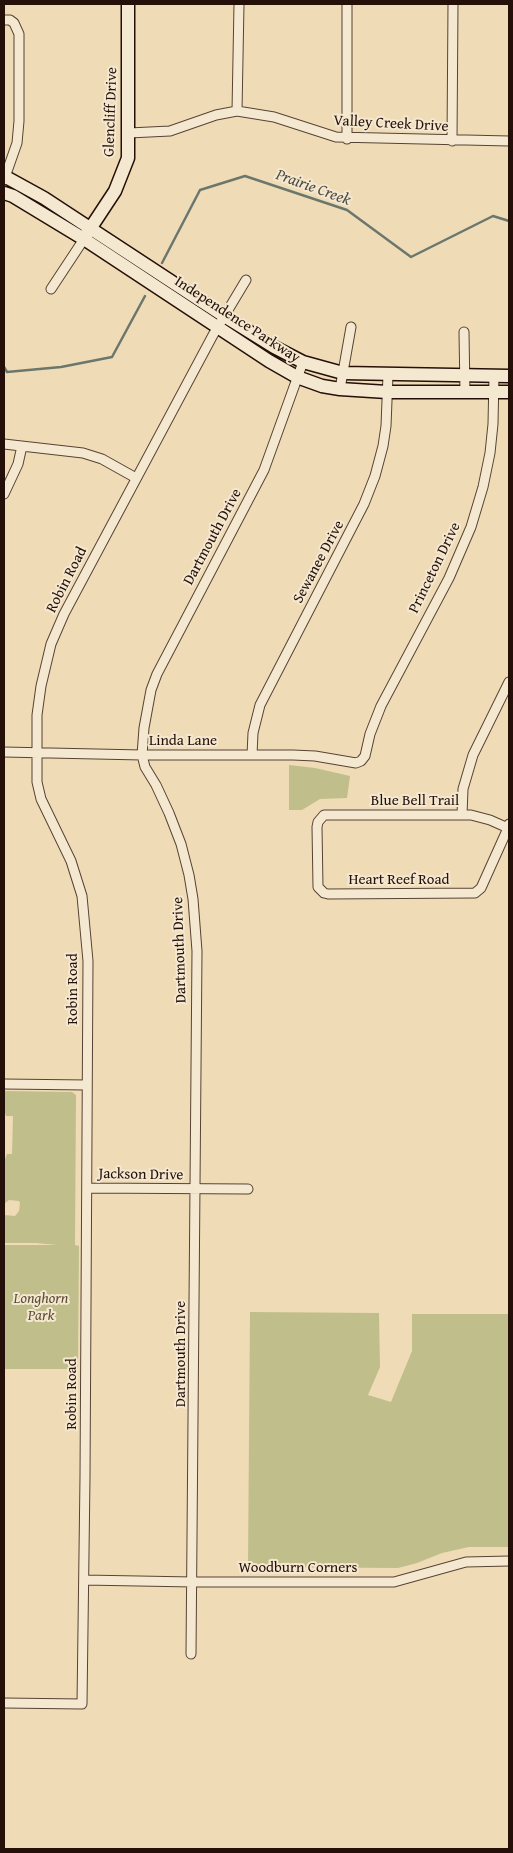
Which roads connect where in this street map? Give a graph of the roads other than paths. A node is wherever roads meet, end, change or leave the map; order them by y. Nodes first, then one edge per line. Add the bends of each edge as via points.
1 (128, 4) edge
2 (239, 4) edge
3 (347, 4) edge
4 (453, 4) edge
5 (4, 20) edge
6 (237, 111) junction
7 (129, 133) junction
8 (347, 139) junction
9 (452, 141) junction
10 (509, 141) edge
11 (4, 178) edge
12 (4, 192) edge
13 (87, 234) junction
14 (246, 280) dead end
15 (51, 289) dead end
16 (221, 321) junction
17 (351, 327) dead end
18 (464, 332) dead end
19 (302, 362) junction
20 (343, 373) junction
21 (388, 375) junction
22 (465, 375) junction
23 (494, 376) junction
24 (509, 376) edge
25 (297, 377) junction
26 (340, 389) junction
27 (387, 392) junction
28 (494, 392) junction
29 (509, 392) edge
30 (465, 393) junction
31 (4, 444) edge
32 (22, 446) junction
33 (136, 478) junction
34 (4, 494) edge
35 (509, 682) edge
36 (4, 752) edge
37 (36, 752) junction
38 (142, 755) junction
39 (252, 755) junction
40 (361, 761) joint
41 (462, 815) junction
42 (508, 826) edge
43 (321, 890) joint
44 (4, 1084) edge
45 (87, 1085) junction
46 (87, 1188) junction
47 (248, 1189) dead end
48 (196, 1190) junction
49 (509, 1561) edge
50 (84, 1580) junction
51 (193, 1582) junction
52 (191, 1654) dead end
53 (4, 1703) edge

1 - 7 main road, Glencliff Drive
2 - 6 street
3 - 8 street
4 - 9 street
5 - 11 street via 14,23 19,34 19,132
6 - 7 street, Valley Creek Drive via 216,114 170,131
6 - 8 street, Valley Creek Drive via 274,117
7 - 13 main road, Glencliff Drive via 128,158 123,173
8 - 9 street, Valley Creek Drive
9 - 10 street, Valley Creek Drive
11 - 13 main road, Independence Parkway via 38,194
12 - 13 main road, Independence Parkway
13 - 15 street
13 - 16 main road, Independence Parkway
14 - 16 street, Robin Road
16 - 19 main road, Independence Parkway
16 - 25 main road, Independence Parkway via 269,361
16 - 33 street, Robin Road
17 - 20 street
18 - 22 street
19 - 20 main road, Independence Parkway
19 - 25 street, Dartmouth Drive
20 - 21 main road, Independence Parkway
20 - 26 street
21 - 22 main road, Independence Parkway
21 - 27 street, Sewanee Drive
22 - 23 main road, Independence Parkway
22 - 30 street
23 - 24 main road, Independence Parkway
23 - 28 street, Princeton Drive
25 - 26 main road, Independence Parkway
25 - 38 street, Dartmouth Drive via 264,470 157,674 147,706
26 - 27 main road, Independence Parkway
27 - 30 main road, Independence Parkway
27 - 39 street, Sewanee Drive via 383,446 373,483 260,705 253,732
28 - 29 main road, Independence Parkway
28 - 30 main road, Independence Parkway
28 - 40 street, Princeton Drive via 487,469 471,527 381,706
31 - 32 street
32 - 33 street via 83,453 102,459
32 - 34 street via 18,464
33 - 37 street, Robin Road via 51,644 41,686
35 - 41 street via 473,755 463,789
36 - 37 street, Linda Lane
37 - 38 street, Linda Lane
37 - 45 street, Robin Road via 41,799 71,861 82,896 88,961
38 - 39 street, Linda Lane
38 - 48 street, Dartmouth Drive via 181,844 193,899 197,951
39 - 40 street, Linda Lane
41 - 42 street, Blue Bell Trail
41 - 43 street, Blue Bell Trail via 329,814 320,818 317,827 317,882
42 - 43 street, Heart Reef Road via 478,892 328,894
44 - 45 street
45 - 46 street, Robin Road
46 - 48 street, Jackson Drive
46 - 50 street, Robin Road
47 - 48 street, Jackson Drive
48 - 51 street, Dartmouth Drive
49 - 51 street, Woodburn Corners via 466,1562 394,1582
50 - 51 street, Woodburn Corners
50 - 53 street, Robin Road via 82,1704
51 - 52 street, Dartmouth Drive

